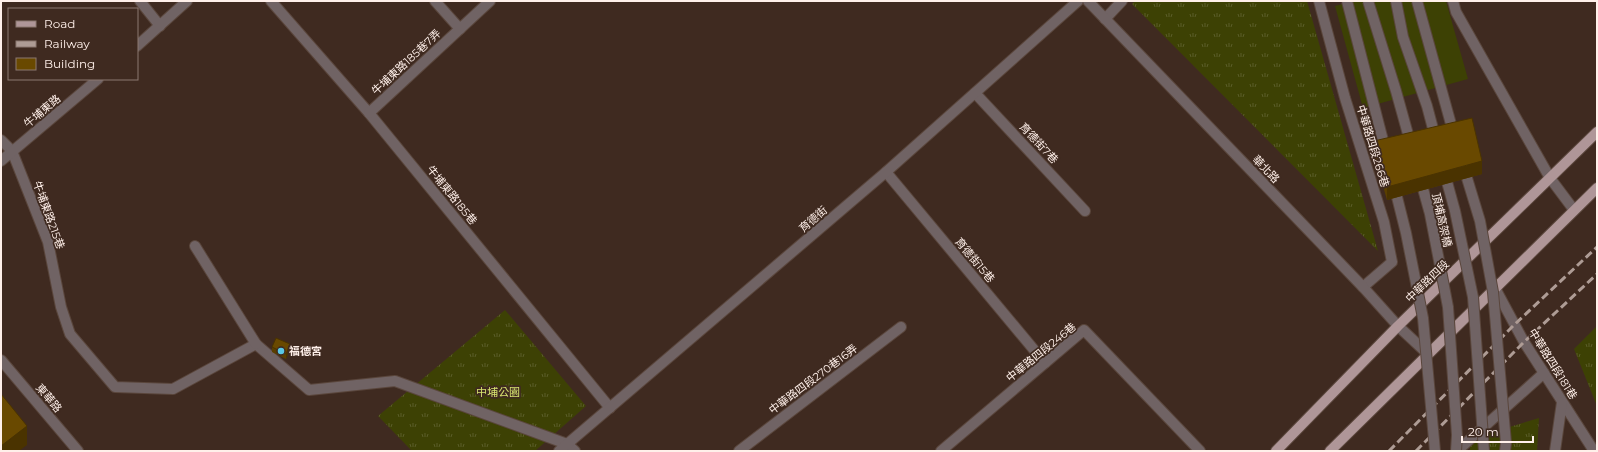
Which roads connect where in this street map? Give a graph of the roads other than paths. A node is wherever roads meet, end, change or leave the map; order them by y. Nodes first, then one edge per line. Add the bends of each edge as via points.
1 (140, 1) edge
2 (187, 1) edge
3 (271, 1) edge
4 (435, 1) edge
5 (490, 1) edge
6 (1078, 1) edge
7 (1088, 1) edge
8 (1122, 1) edge
9 (1319, 1) edge
10 (1347, 1) edge
11 (1368, 1) edge
12 (1396, 1) edge
13 (1417, 1) edge
14 (1453, 1) edge
15 (1105, 19) junction
16 (160, 26) junction
17 (460, 29) junction
18 (138, 45) edge
19 (97, 80) edge
20 (975, 93) junction
21 (369, 113) junction
22 (1597, 132) edge
23 (1, 140) edge
24 (12, 151) junction
25 (1414, 156) edge
26 (1, 161) edge
27 (1389, 163) edge
28 (1418, 171) edge
29 (886, 172) junction
30 (1550, 178) junction
31 (1393, 179) edge
32 (1597, 188) edge
33 (1574, 210) junction
34 (1085, 211) dead end
35 (195, 246) dead end
36 (1363, 287) junction
37 (1495, 288) junction
38 (1398, 326) junction
39 (901, 327) dead end
40 (256, 344) junction
41 (1428, 354) junction
42 (1, 360) edge
43 (1045, 363) junction
44 (1544, 373) junction
45 (1562, 402) junction
46 (610, 408) junction
47 (571, 448) edge
48 (75, 450) edge
49 (559, 451) edge
50 (739, 451) edge
51 (941, 451) edge
52 (1200, 451) edge
53 (1276, 451) edge
54 (1330, 451) edge
55 (1435, 451) edge
56 (1457, 451) edge
57 (1484, 451) edge
58 (1505, 451) edge
59 (1555, 451) edge
60 (1594, 451) edge

1 - 16 street
2 - 16 street
3 - 21 street, 牛埔東路185巷
4 - 17 street
5 - 17 street, 牛埔東路185巷7弄
6 - 20 street, 育德街
7 - 15 street, 華北路
8 - 15 street
9 - 36 street, 中華路四段266巷 via 1384,222 1392,262
10 - 27 street, bridge
11 - 25 street, bridge
12 - 57 street, 頂埔高架橋, bridge via 1403,37 1426,106 1455,211 1474,297
13 - 58 street, bridge via 1480,221 1493,292
14 - 30 street via 1456,12
15 - 36 street, 華北路
16 - 18 street
17 - 21 street, 牛埔東路185巷7弄
19 - 24 street, 牛埔東路
20 - 29 street, 育德街
20 - 34 street, 育德街7巷
21 - 46 street, 牛埔東路185巷
22 - 30 main road, 中華路四段
23 - 24 street
24 - 26 street, 牛埔東路
24 - 40 street, 牛埔東路215巷 via 48,242 61,307 70,334 115,387 173,389
28 - 56 street, 頂埔高架橋, bridge via 1430,214 1448,307
29 - 43 street, 育德街15巷
29 - 46 street, 育德街
30 - 33 street
30 - 38 main road, 中華路四段
31 - 55 street, bridge via 1423,318
32 - 33 main road
33 - 37 main road
35 - 40 street
36 - 38 street, 華北路
37 - 41 main road
37 - 44 street, 中華路四段181巷 via 1514,325
38 - 41 street, 華北路
38 - 53 main road, 中華路四段
39 - 50 street, 中華路四段270巷16弄
40 - 47 street via 309,390 395,381
41 - 54 main road
42 - 48 street, 東華路
43 - 51 street, 中華路四段246巷
43 - 52 street, 中華路四段246巷 via 1084,330
44 - 45 street, 中華路四段181巷
44 - 56 street
45 - 59 street
45 - 60 street, 中華路四段181巷
46 - 47 street, 育德街
47 - 49 street, 育德街

